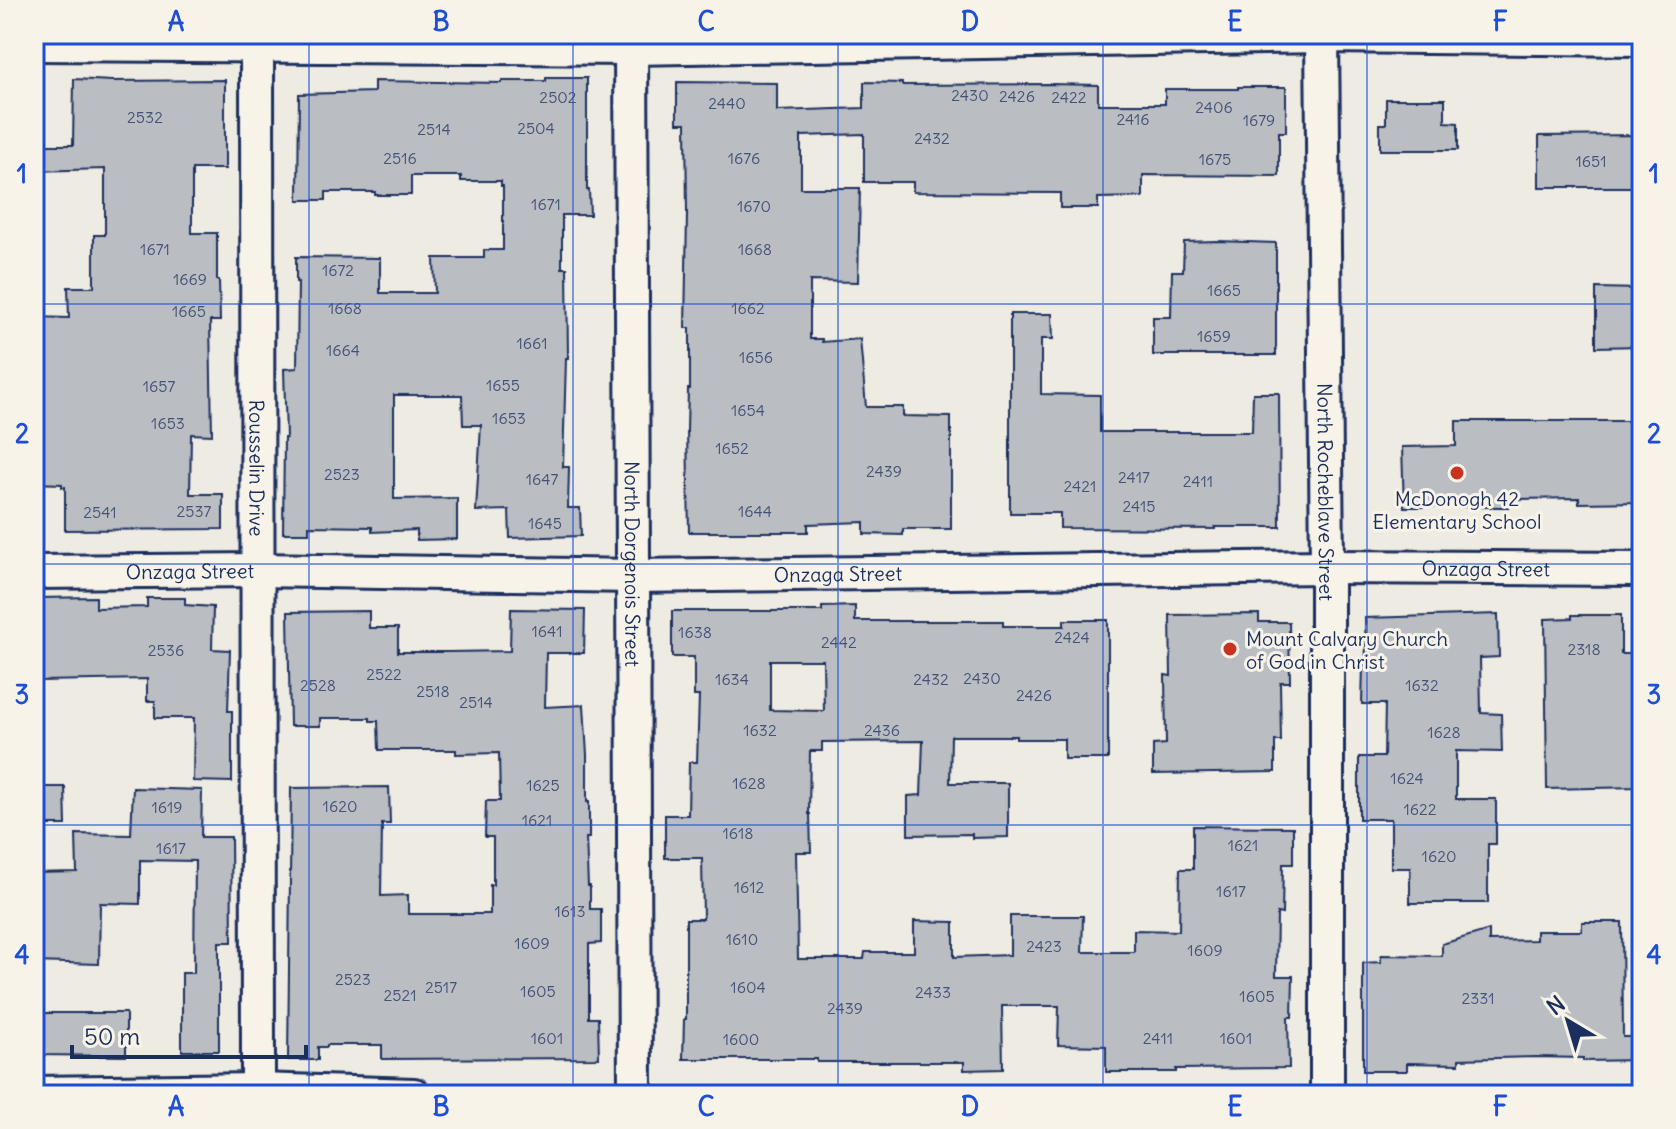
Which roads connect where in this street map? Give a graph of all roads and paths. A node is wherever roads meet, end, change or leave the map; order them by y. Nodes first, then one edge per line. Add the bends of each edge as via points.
1 (1322, 35) edge
2 (1642, 39) edge
3 (257, 40) edge
4 (631, 41) edge
5 (34, 44) edge
6 (1327, 567) junction
7 (1642, 569) edge
8 (258, 570) junction
9 (34, 572) edge
10 (633, 576) junction
11 (34, 1093) edge
12 (258, 1093) edge
13 (414, 1095) edge
14 (635, 1095) edge
15 (1327, 1095) edge

1 - 2 street
1 - 4 street
1 - 6 street, North Rocheblave Street
3 - 4 street
3 - 5 street
3 - 8 street, Rousselin Drive
4 - 10 street, North Dorgenois Street
6 - 7 street, Onzaga Street
6 - 10 street, Onzaga Street
6 - 15 street, North Rocheblave Street
8 - 9 street, Onzaga Street
8 - 10 street, Onzaga Street
8 - 12 street, Rousselin Drive
10 - 14 street, North Dorgenois Street
11 - 12 street
12 - 13 street

